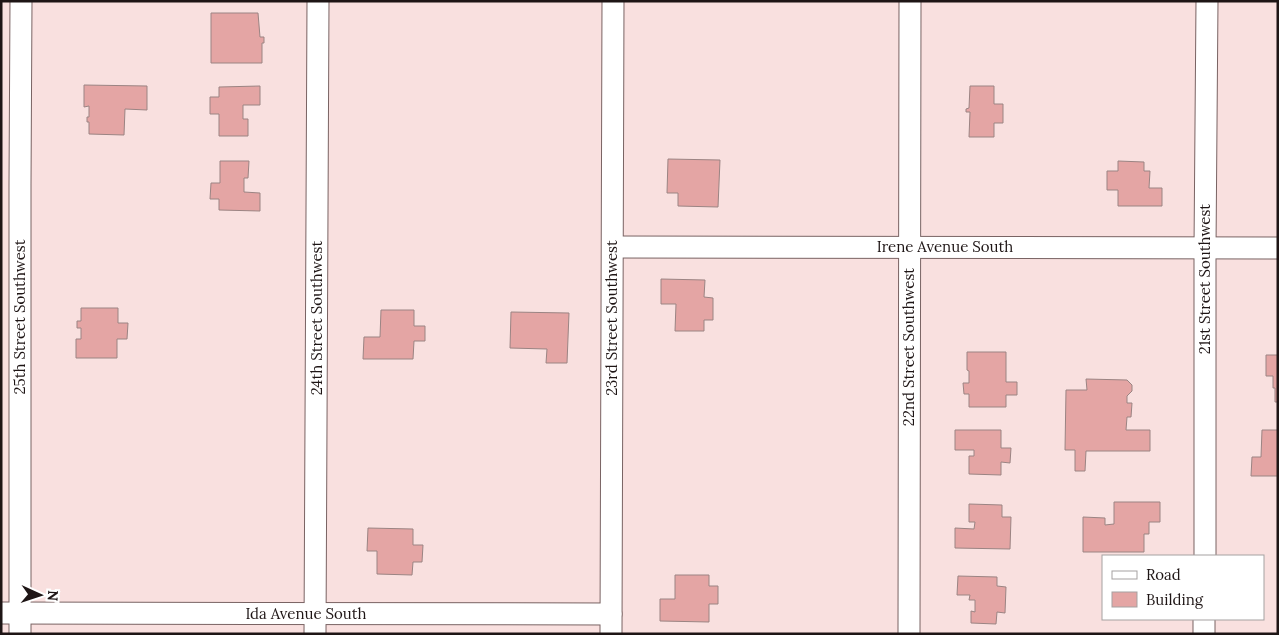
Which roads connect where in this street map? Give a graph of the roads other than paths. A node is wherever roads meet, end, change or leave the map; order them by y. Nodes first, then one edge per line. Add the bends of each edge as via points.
1 (21, 1) edge
2 (318, 1) edge
3 (613, 1) edge
4 (910, 1) edge
5 (1207, 1) edge
6 (613, 246) junction
7 (909, 247) junction
8 (1204, 248) junction
9 (1278, 248) edge
10 (1204, 555) edge
11 (13, 620) edge
12 (1204, 620) edge
13 (315, 624) edge
14 (611, 624) edge
15 (909, 634) edge
16 (1204, 634) edge

1 - 11 street, 25th Street Southwest
2 - 13 street, 24th Street Southwest
3 - 6 street, 23rd Street Southwest
4 - 7 street, 22nd Street Southwest
5 - 8 street, 21st Street Southwest
6 - 7 street, Irene Avenue South
6 - 14 street, 23rd Street Southwest
7 - 8 street, Irene Avenue South
7 - 15 street, 22nd Street Southwest
8 - 9 street, Irene Avenue South
8 - 10 street, 21st Street Southwest
11 - 13 street, Ida Avenue South
12 - 16 street
13 - 14 street, Ida Avenue South

